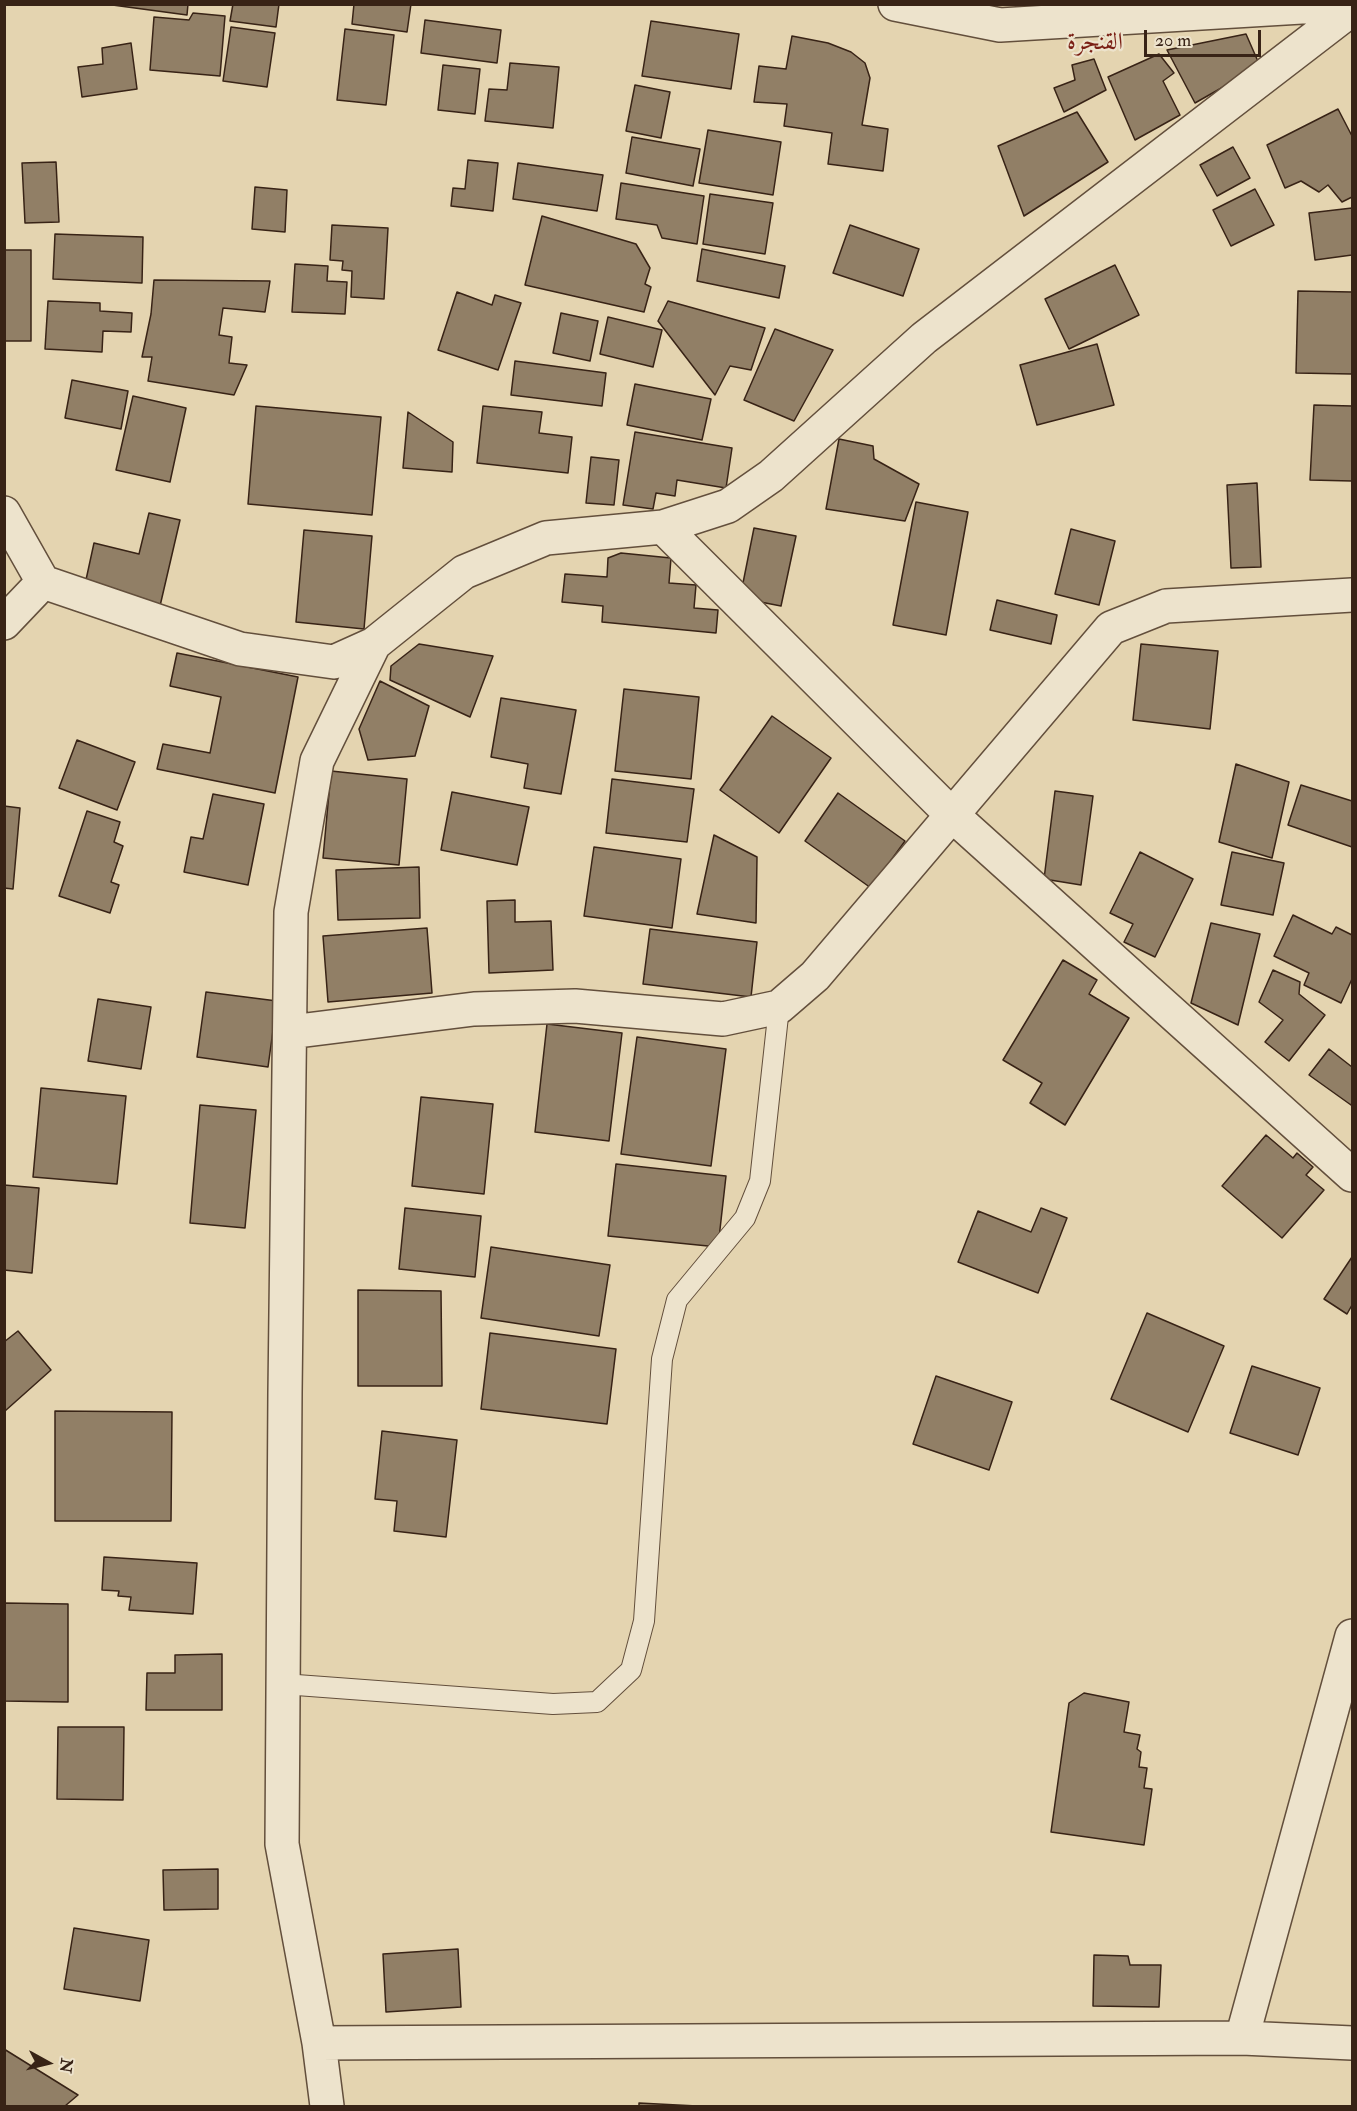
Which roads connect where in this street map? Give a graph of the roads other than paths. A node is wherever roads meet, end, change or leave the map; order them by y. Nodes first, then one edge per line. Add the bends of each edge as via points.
1 (895, 4) edge
2 (1352, 4) edge
3 (1353, 9) edge
4 (4, 513) edge
5 (663, 527) junction
6 (43, 582) junction
7 (1353, 595) edge
8 (4, 623) edge
9 (374, 644) junction
10 (951, 814) junction
11 (779, 1008) junction
12 (290, 1032) junction
13 (1349, 1165) edge
14 (1353, 1636) edge
15 (283, 1684) junction
16 (1242, 2038) junction
17 (320, 2043) junction
18 (1353, 2043) edge
19 (327, 2106) edge

1 - 2 street via 1000,25
3 - 5 street via 924,338 771,476 728,507
4 - 6 street
5 - 9 street via 546,538 464,572
5 - 10 street
6 - 8 street
6 - 9 street via 240,649 334,662
7 - 10 street via 1166,606 1111,628
9 - 12 street via 317,761 291,912
10 - 11 street via 815,976
10 - 13 street
11 - 12 street via 723,1019 575,1006 474,1009
11 - 15 lane via 760,1181 745,1218 677,1300 662,1359 644,1621 631,1670 597,1702 553,1704
12 - 15 street
14 - 16 street
15 - 17 street via 282,1844
16 - 17 street
16 - 18 street
17 - 19 street

